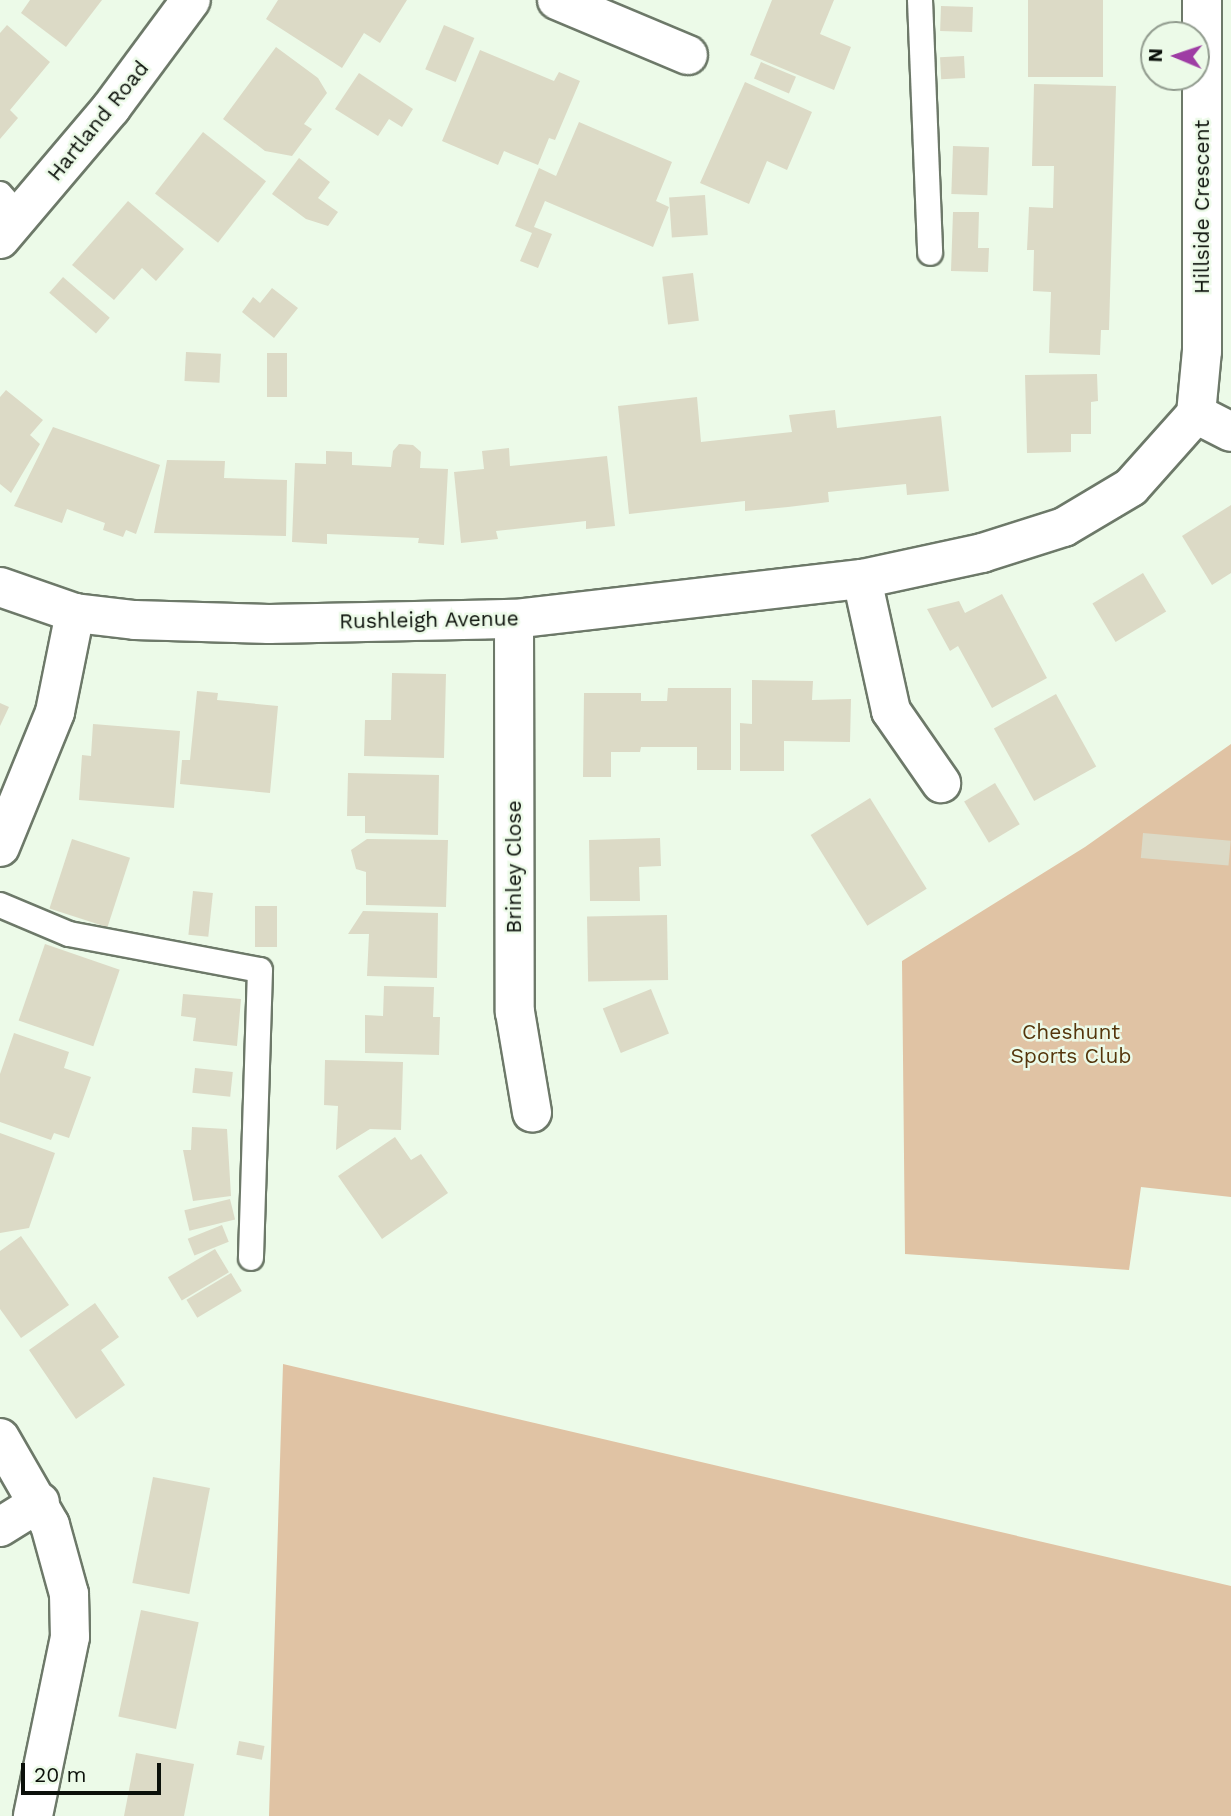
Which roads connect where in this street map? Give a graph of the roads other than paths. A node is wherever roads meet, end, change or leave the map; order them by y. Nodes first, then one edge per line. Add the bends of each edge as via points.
1 (191, 0) edge
2 (557, 0) edge
3 (920, 0) edge
4 (1202, 0) edge
5 (688, 55) dead end
6 (7, 217) edge
7 (930, 253) dead end
8 (1196, 414) junction
9 (1231, 432) edge
10 (862, 579) junction
11 (0, 587) edge
12 (75, 613) junction
13 (514, 619) junction
14 (940, 783) dead end
15 (0, 847) edge
16 (0, 905) edge
17 (532, 1113) dead end
18 (251, 1258) dead end
19 (0, 1438) edge
20 (40, 1502) junction
21 (0, 1527) edge
22 (33, 1816) edge

1 - 6 street, Hartland Road via 111,108
2 - 5 street
3 - 7 lane
4 - 8 street, Hillside Crescent via 1202,351
8 - 9 street
8 - 10 street, Rushleigh Avenue via 1131,487 1065,527 982,553
10 - 13 street, Rushleigh Avenue
10 - 14 street via 891,711
11 - 12 street, Rushleigh Avenue
12 - 13 street, Rushleigh Avenue via 135,620 269,624
12 - 15 street via 55,712
13 - 17 street, Brinley Close via 515,1012
16 - 18 lane via 69,934 260,971
19 - 20 street
20 - 21 street
20 - 22 street via 69,1594 70,1637

